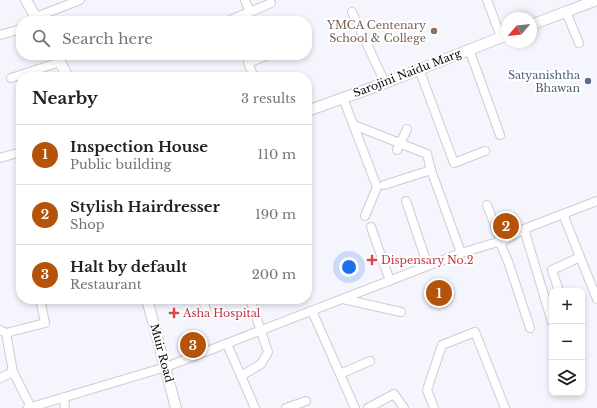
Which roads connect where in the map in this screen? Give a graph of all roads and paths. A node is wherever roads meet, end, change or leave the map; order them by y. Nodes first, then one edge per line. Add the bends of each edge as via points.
1 (26, 0) edge
2 (80, 0) edge
3 (245, 0) edge
4 (487, 0) edge
5 (597, 0) edge
6 (271, 4) dead end
7 (250, 12) junction
8 (352, 12) dead end
9 (566, 12) junction
10 (35, 16) edge
11 (44, 16) edge
12 (240, 16) edge
13 (537, 23) edge
14 (16, 30) edge
15 (501, 30) edge
16 (0, 35) edge
17 (501, 37) edge
18 (579, 44) dead end
19 (469, 49) junction
20 (53, 60) edge
21 (59, 60) edge
22 (256, 60) edge
23 (419, 69) junction
24 (25, 72) edge
25 (65, 72) edge
26 (252, 72) edge
27 (16, 76) edge
28 (11, 78) dead end
29 (385, 83) junction
30 (344, 98) junction
31 (312, 109) edge
32 (354, 125) junction
33 (408, 129) dead end
34 (500, 135) dead end
35 (399, 147) junction
36 (485, 152) dead end
37 (16, 153) edge
38 (0, 158) edge
39 (431, 170) junction
40 (384, 185) dead end
41 (406, 201) dead end
42 (597, 201) edge
43 (487, 205) dead end
44 (563, 214) junction
45 (364, 216) dead end
46 (371, 227) dead end
47 (524, 229) junction
48 (501, 242) junction
49 (461, 253) junction
50 (580, 258) junction
51 (428, 266) junction
52 (390, 281) junction
53 (558, 288) edge
54 (342, 299) junction
55 (597, 299) edge
56 (41, 304) edge
57 (148, 304) edge
58 (204, 304) edge
59 (252, 304) edge
60 (206, 310) dead end
61 (312, 310) junction
62 (401, 312) dead end
63 (549, 312) edge
64 (530, 328) dead end
65 (3, 331) edge
66 (260, 331) junction
67 (227, 344) junction
68 (370, 361) dead end
69 (166, 367) junction
70 (13, 372) junction
71 (340, 374) junction
72 (241, 376) junction
73 (0, 378) edge
74 (64, 397) junction
75 (306, 401) dead end
76 (29, 407) edge
77 (65, 408) edge
78 (176, 408) edge
79 (255, 408) edge
80 (286, 408) edge
81 (354, 408) edge
82 (368, 408) edge
83 (404, 408) edge
84 (434, 408) edge
85 (505, 408) edge

1 - 10 main road
2 - 11 street
3 - 7 street
4 - 15 street
5 - 9 main road
6 - 7 street
7 - 12 street
8 - 29 street
9 - 13 main road
9 - 18 street
14 - 16 street
17 - 19 main road, Sarojini Naidu Marg
19 - 23 main road, Sarojini Naidu Marg
19 - 34 street
20 - 24 street
21 - 25 main road
22 - 26 street via 248,63
23 - 29 main road, Sarojini Naidu Marg
23 - 36 street via 454,163
27 - 28 street
29 - 30 main road, Sarojini Naidu Marg
30 - 31 main road, Sarojini Naidu Marg
30 - 32 street
32 - 35 street
32 - 45 street via 377,187
33 - 35 street
35 - 39 street via 427,154
37 - 38 street
39 - 40 street
39 - 49 street
41 - 51 street
42 - 44 street
43 - 48 street
44 - 47 street
44 - 50 street
46 - 52 street
47 - 48 street
47 - 63 street
48 - 49 street
48 - 64 street
49 - 51 street
50 - 53 street via 552,270
50 - 55 street
51 - 52 street
52 - 54 street
54 - 61 street
54 - 62 street
56 - 65 street via 45,323
57 - 69 main road, Muir Road
58 - 60 street
59 - 66 street
61 - 66 street
61 - 71 street
65 - 70 street
66 - 67 street
66 - 72 street via 268,352 261,364
67 - 69 street
67 - 72 street
68 - 71 street
69 - 74 street
69 - 78 main road, Muir Road
70 - 73 street
70 - 76 street
71 - 81 street
72 - 79 street
74 - 76 street
74 - 77 street
75 - 80 street
82 - 83 street via 394,394
84 - 85 street via 427,390 442,345 475,332

